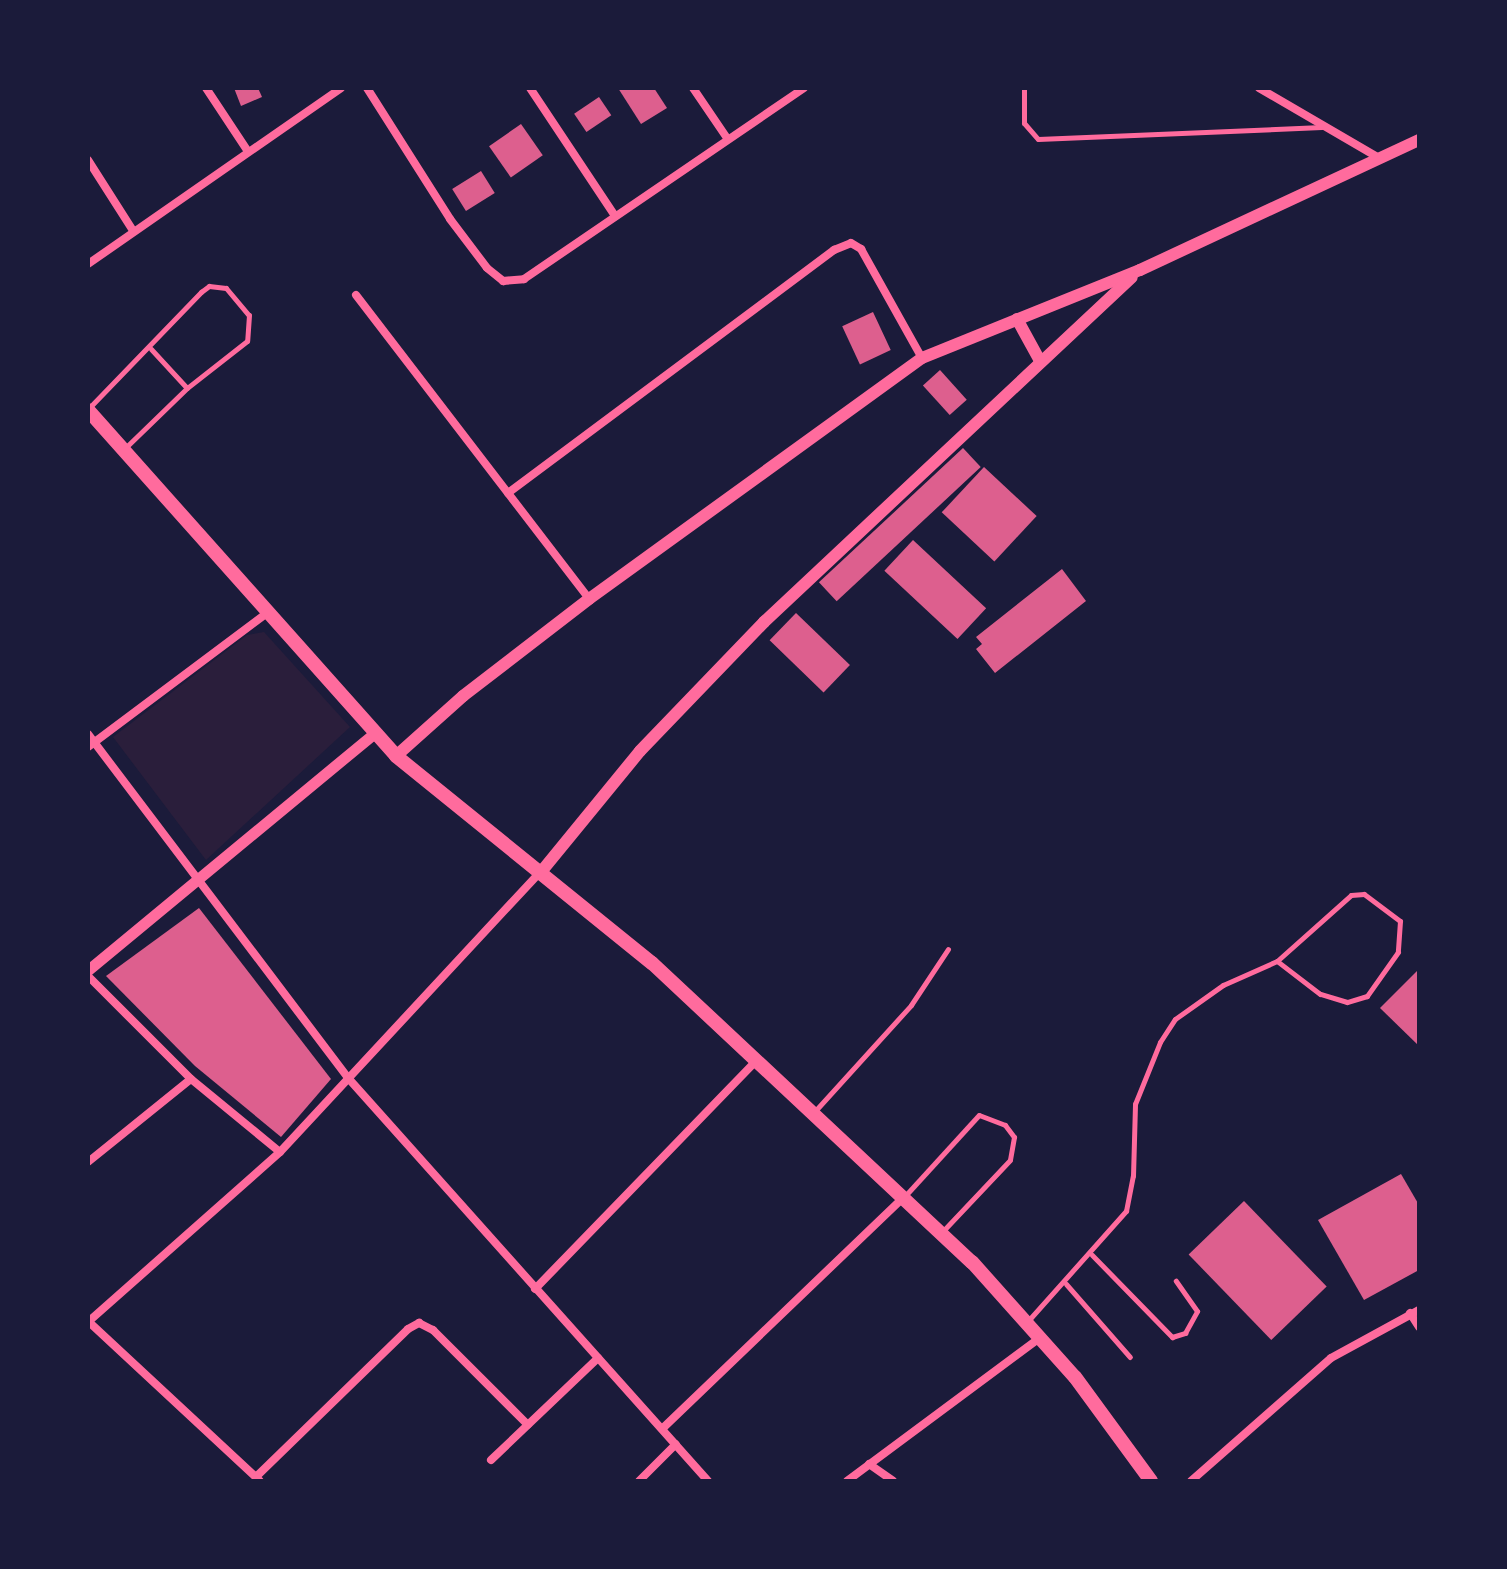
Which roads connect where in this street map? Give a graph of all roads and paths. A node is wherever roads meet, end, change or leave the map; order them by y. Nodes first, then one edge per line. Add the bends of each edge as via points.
1 (206, 88) edge
2 (341, 88) edge
3 (367, 88) edge
4 (530, 88) edge
5 (693, 88) edge
6 (804, 88) edge
7 (1024, 88) edge
8 (1259, 88) edge
9 (1327, 127) junction
10 (727, 138) junction
11 (1419, 140) edge
12 (247, 150) junction
13 (1382, 159) junction
14 (88, 160) edge
15 (615, 216) junction
16 (132, 229) junction
17 (88, 264) edge
18 (1140, 270) junction
19 (356, 295) dead end
20 (1017, 319) junction
21 (151, 349) junction
22 (922, 358) junction
23 (1039, 359) junction
24 (187, 388) junction
25 (88, 409) edge
26 (123, 450) junction
27 (508, 493) junction
28 (589, 599) junction
29 (267, 613) junction
30 (88, 734) edge
31 (373, 734) junction
32 (91, 745) edge
33 (396, 756) junction
34 (541, 872) junction
35 (199, 880) junction
36 (948, 949) dead end
37 (1277, 961) junction
38 (88, 970) edge
39 (88, 976) edge
40 (759, 1059) junction
41 (191, 1079) junction
42 (349, 1079) junction
43 (815, 1112) junction
44 (280, 1152) junction
45 (88, 1162) edge
46 (904, 1197) junction
47 (941, 1233) junction
48 (1092, 1255) junction
49 (1176, 1281) dead end
50 (1066, 1284) junction
51 (535, 1289) junction
52 (1414, 1312) edge
53 (88, 1322) edge
54 (1026, 1324) junction
55 (1419, 1327) edge
56 (1042, 1337) junction
57 (1130, 1357) dead end
58 (598, 1358) junction
59 (528, 1425) junction
60 (663, 1428) junction
61 (676, 1444) junction
62 (491, 1460) dead end
63 (869, 1464) junction
64 (258, 1479) edge
65 (639, 1481) edge
66 (708, 1481) edge
67 (847, 1481) edge
68 (893, 1481) edge
69 (1151, 1481) edge
70 (1191, 1481) edge

1 - 12 street
2 - 12 street
3 - 15 street via 450,219 503,281 524,279
4 - 15 street
5 - 10 street
6 - 10 street
7 - 9 lane via 1024,123 1038,139
8 - 9 street
9 - 13 street
10 - 15 street
11 - 13 main road
12 - 16 street
13 - 18 main road
14 - 16 street
16 - 17 street
18 - 20 main road
18 - 23 main road
19 - 27 street
20 - 22 main road
20 - 23 main road
21 - 24 lane
21 - 24 lane via 201,292 209,286 226,288 249,315 251,332
21 - 25 lane
22 - 27 street via 861,249 851,243 834,250
22 - 28 main road
23 - 34 main road via 694,694
24 - 26 lane
25 - 26 main road
26 - 29 main road
27 - 28 street
28 - 33 main road via 463,696
29 - 31 main road
29 - 32 street
30 - 32 street
31 - 33 main road
31 - 35 street
32 - 35 street
33 - 34 main road
34 - 40 main road
34 - 42 street
35 - 38 street
35 - 42 street
36 - 43 lane via 911,1005
37 - 37 lane via 1351,895 1364,894 1400,921 1398,952 1367,996 1347,1002 1320,994
37 - 48 lane via 1223,985 1175,1019 1160,1042 1135,1104 1126,1211
39 - 41 street
40 - 43 main road
40 - 51 street
41 - 44 street
41 - 45 street
42 - 44 street
42 - 51 street
43 - 46 main road
44 - 53 street
46 - 47 main road
46 - 47 lane via 979,1115 1005,1125 1014,1137 1010,1160
46 - 60 street
47 - 54 main road
48 - 49 lane via 1172,1337 1185,1333 1197,1311
48 - 50 lane
50 - 54 lane
50 - 57 lane
51 - 58 street
52 - 55 street
52 - 70 street via 1331,1358
53 - 64 street
54 - 56 main road
56 - 63 street
56 - 69 main road
58 - 59 street
58 - 60 street
59 - 62 street
59 - 64 street via 433,1330 419,1323
60 - 61 street
61 - 65 street
61 - 66 street
63 - 67 street
63 - 68 street

